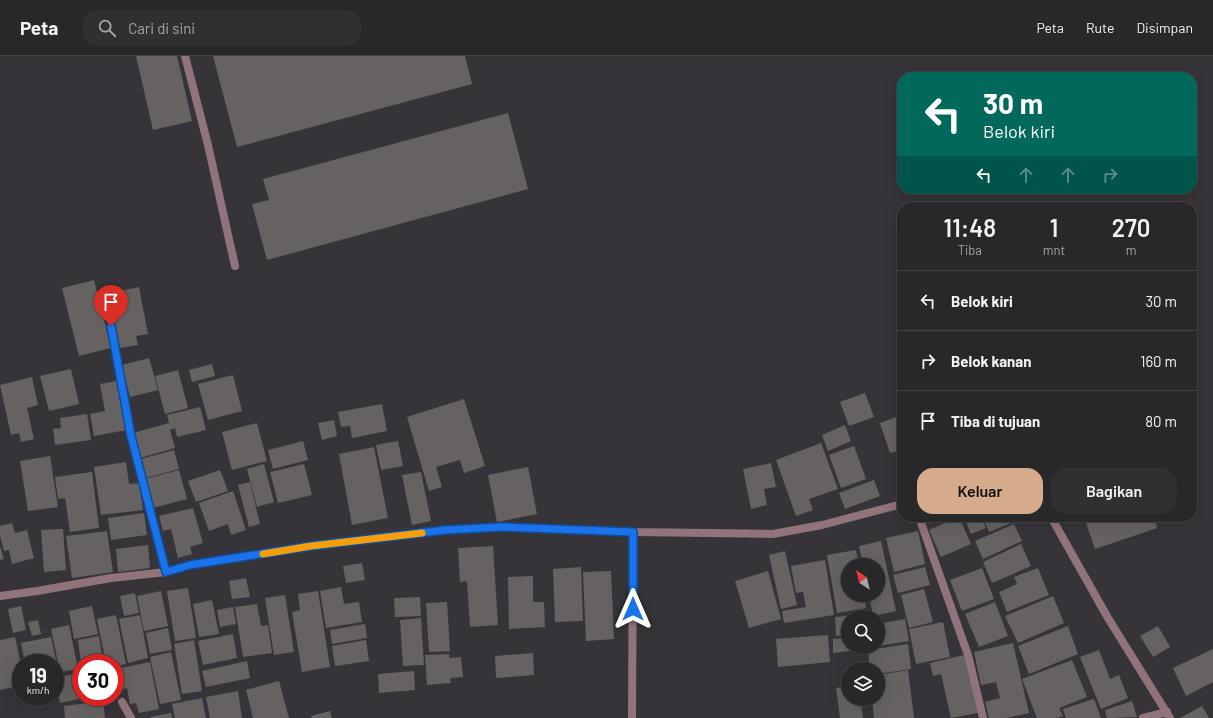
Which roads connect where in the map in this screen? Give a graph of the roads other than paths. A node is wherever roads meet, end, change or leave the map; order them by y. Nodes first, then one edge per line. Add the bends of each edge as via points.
1 (185, 56) edge
2 (235, 266) dead end
3 (106, 294) dead end
4 (897, 505) edge
5 (921, 522) edge
6 (1054, 522) edge
7 (633, 532) junction
8 (166, 572) junction
9 (0, 596) edge
10 (124, 706) edge
11 (1169, 715) edge
12 (131, 718) edge
13 (632, 718) edge
14 (983, 718) edge
15 (1143, 718) edge

1 - 2 street
3 - 8 street via 131,436
4 - 7 street via 822,525 773,534
5 - 14 street via 968,655
6 - 11 street via 1108,618
7 - 8 street via 501,527 445,530 311,546 190,565
7 - 13 street
8 - 9 street
10 - 12 street
11 - 15 street

